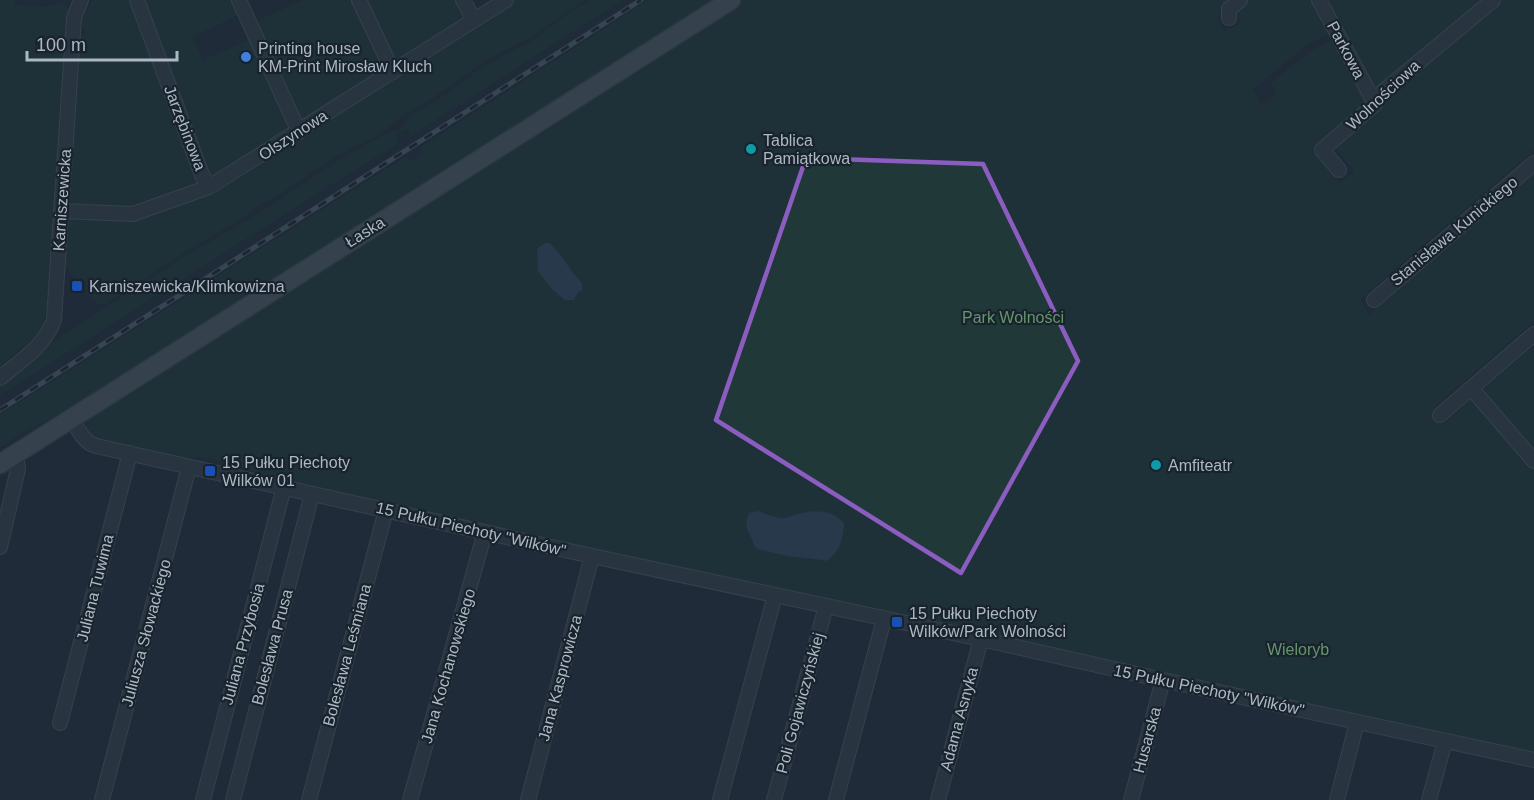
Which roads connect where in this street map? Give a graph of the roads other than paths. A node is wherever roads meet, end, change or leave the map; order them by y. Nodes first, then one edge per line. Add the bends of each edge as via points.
1 (81, 0) edge
2 (137, 0) edge
3 (239, 0) edge
4 (359, 0) edge
5 (463, 0) edge
6 (506, 0) edge
7 (731, 0) edge
8 (1240, 0) edge
9 (1320, 0) edge
10 (1493, 0) edge
11 (1229, 18) dead end
12 (474, 20) junction
13 (393, 72) junction
14 (1373, 100) junction
15 (299, 132) junction
16 (1534, 163) edge
17 (1339, 170) dead end
18 (209, 188) junction
19 (61, 211) junction
20 (1374, 300) dead end
21 (1534, 334) edge
22 (0, 378) edge
23 (1471, 388) junction
24 (1440, 415) dead end
25 (72, 419) junction
26 (130, 453) junction
27 (16, 454) junction
28 (1534, 461) edge
29 (0, 464) edge
30 (189, 467) junction
31 (284, 488) junction
32 (312, 494) junction
33 (386, 510) junction
34 (485, 532) junction
35 (0, 547) edge
36 (592, 556) junction
37 (775, 595) junction
38 (826, 606) junction
39 (884, 619) junction
40 (981, 639) junction
41 (1163, 680) junction
42 (1357, 722) junction
43 (60, 723) dead end
44 (1445, 741) junction
45 (1534, 760) edge
46 (102, 800) edge
47 (202, 800) edge
48 (233, 800) edge
49 (309, 800) edge
50 (410, 800) edge
51 (528, 800) edge
52 (720, 800) edge
53 (774, 800) edge
54 (836, 800) edge
55 (938, 800) edge
56 (1131, 800) edge
57 (1337, 800) edge
58 (1429, 800) edge

1 - 19 street, Karniszewicka via 74,24
2 - 18 street, Jarzębinowa
3 - 15 street
4 - 13 street
5 - 12 street
6 - 12 street, Olszynowa
7 - 25 main road, Łaska
8 - 11 street via 1229,9
9 - 14 street, Parkowa
10 - 14 street, Wolnościowa
12 - 13 street, Olszynowa
13 - 15 street, Olszynowa
14 - 17 street, Wolnościowa via 1375,104 1322,150
15 - 18 street, Olszynowa
16 - 20 street, Stanisława Kunickiego
18 - 19 street, Olszynowa via 133,214
19 - 22 street, Karniszewicka via 55,315 50,331
21 - 23 street
23 - 24 street
23 - 28 street
25 - 26 street, 15 Pułku Piechoty "Wilków" via 89,444
25 - 27 main road, Łaska
26 - 30 street, 15 Pułku Piechoty "Wilków"
26 - 43 street, Juliana Tuwima
27 - 29 main road, Łaska
27 - 35 street via 18,469
30 - 31 street, 15 Pułku Piechoty "Wilków"
30 - 46 street, Juliusza Słowackiego
31 - 32 street, 15 Pułku Piechoty "Wilków"
31 - 47 street, Juliana Przybosia
32 - 33 street, 15 Pułku Piechoty "Wilków"
32 - 48 street, Bolesława Prusa
33 - 34 street, 15 Pułku Piechoty "Wilków"
33 - 49 street, Bolesława Leśmiana
34 - 36 street, 15 Pułku Piechoty "Wilków"
34 - 50 street, Jana Kochanowskiego
36 - 37 street, 15 Pułku Piechoty "Wilków"
36 - 51 street, Jana Kasprowicza
37 - 38 street, 15 Pułku Piechoty "Wilków"
37 - 52 street
38 - 39 street, 15 Pułku Piechoty "Wilków"
38 - 53 street, Poli Gojawiczyńskiej
39 - 40 street, 15 Pułku Piechoty "Wilków"
39 - 54 street
40 - 41 street, 15 Pułku Piechoty "Wilków"
40 - 55 street, Adama Asnyka
41 - 42 street, 15 Pułku Piechoty "Wilków"
41 - 56 street, Husarska
42 - 44 street, 15 Pułku Piechoty "Wilków"
42 - 57 street
44 - 45 street, 15 Pułku Piechoty "Wilków"
44 - 58 street

